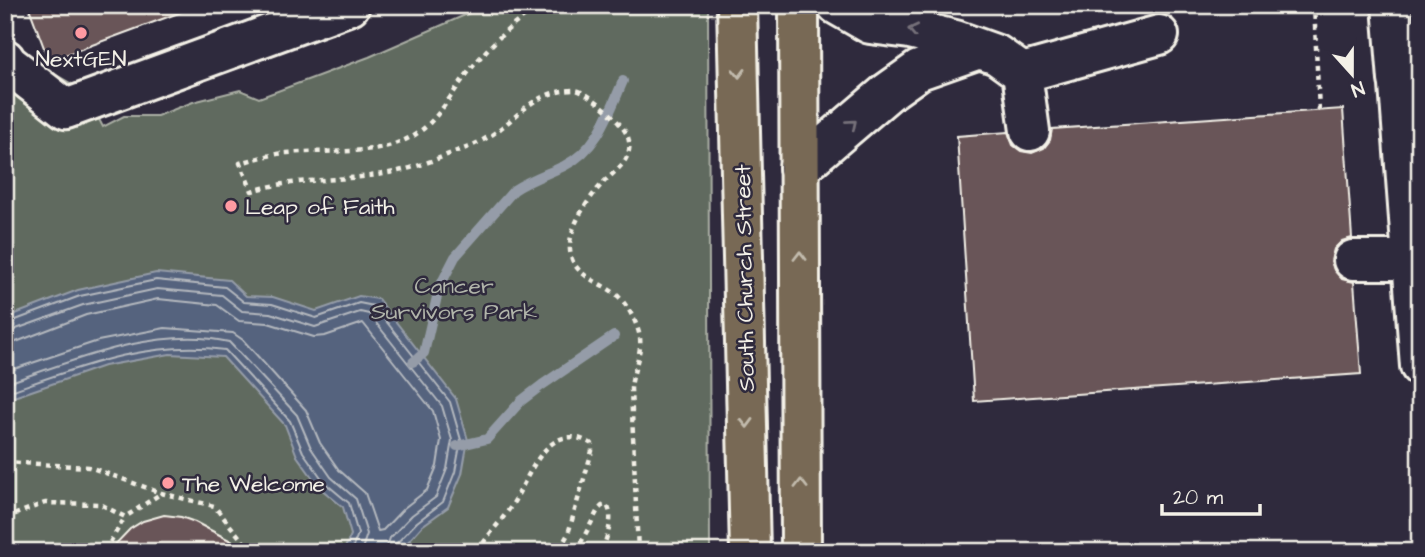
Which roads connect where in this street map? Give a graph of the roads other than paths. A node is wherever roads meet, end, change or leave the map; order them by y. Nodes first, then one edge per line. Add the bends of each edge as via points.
1 (350, 5) edge
2 (737, 5) edge
3 (799, 5) edge
4 (837, 5) edge
5 (1392, 5) edge
6 (1159, 35) dead end
7 (1420, 38) edge
8 (979, 50) junction
9 (5, 59) edge
10 (1022, 73) junction
11 (1399, 85) junction
12 (1030, 131) dead end
13 (799, 168) junction
14 (1353, 260) dead end
15 (1413, 260) junction
16 (1420, 366) edge
17 (750, 552) edge
18 (801, 552) edge

1 - 9 street via 66,109
2 -> 17 main road, South Church Street
3 - 13 main road
8 -> 4 street via 910,29 870,24
5 - 11 street
6 - 10 street
7 - 11 street
8 - 10 street via 997,55
13 -> 8 street via 919,70
10 - 12 street
11 - 15 street
18 -> 13 main road
14 - 15 street
15 - 16 street

